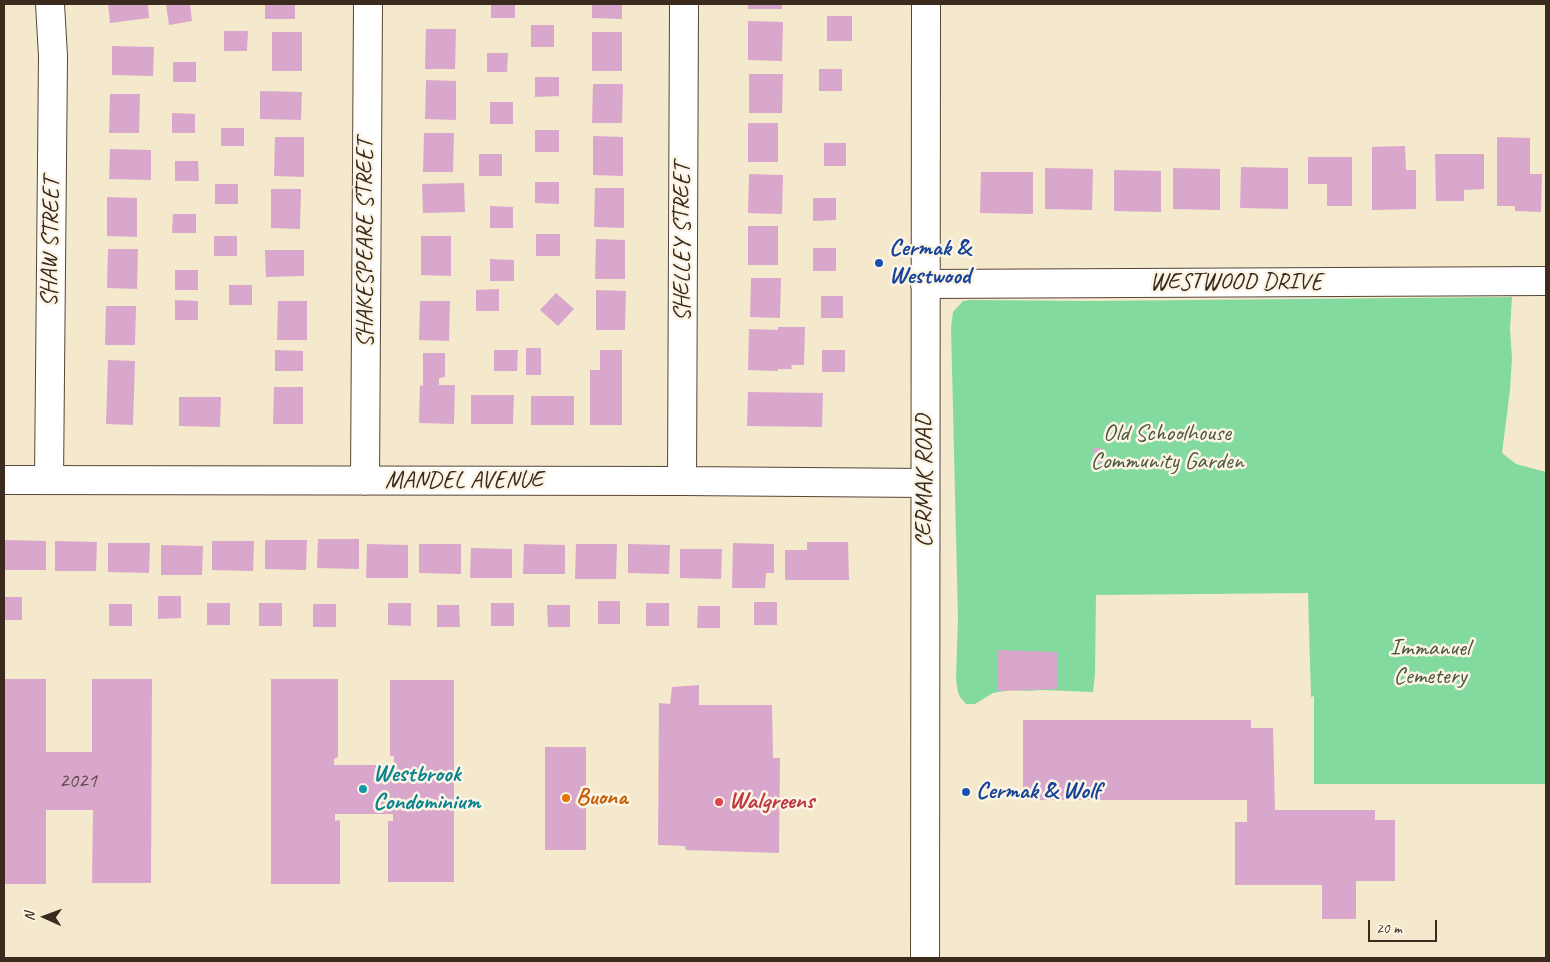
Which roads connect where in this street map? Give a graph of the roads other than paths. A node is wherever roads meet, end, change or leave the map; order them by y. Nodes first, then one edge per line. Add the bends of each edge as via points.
1 (50, 4) edge
2 (368, 4) edge
3 (684, 4) edge
4 (926, 4) edge
5 (1546, 281) edge
6 (925, 284) junction
7 (4, 480) edge
8 (49, 480) junction
9 (364, 481) junction
10 (682, 481) junction
11 (925, 483) junction
12 (925, 958) edge

1 - 8 street, SHAW STREET via 53,56
2 - 9 street, SHAKESPEARE STREET
3 - 10 street, SHELLEY STREET
4 - 6 street, CERMAK ROAD
5 - 6 street, WESTWOOD DRIVE
6 - 11 street, CERMAK ROAD
7 - 8 street, MANDEL AVENUE
8 - 9 street, MANDEL AVENUE
9 - 10 street, MANDEL AVENUE
10 - 11 street, MANDEL AVENUE
11 - 12 street, CERMAK ROAD

